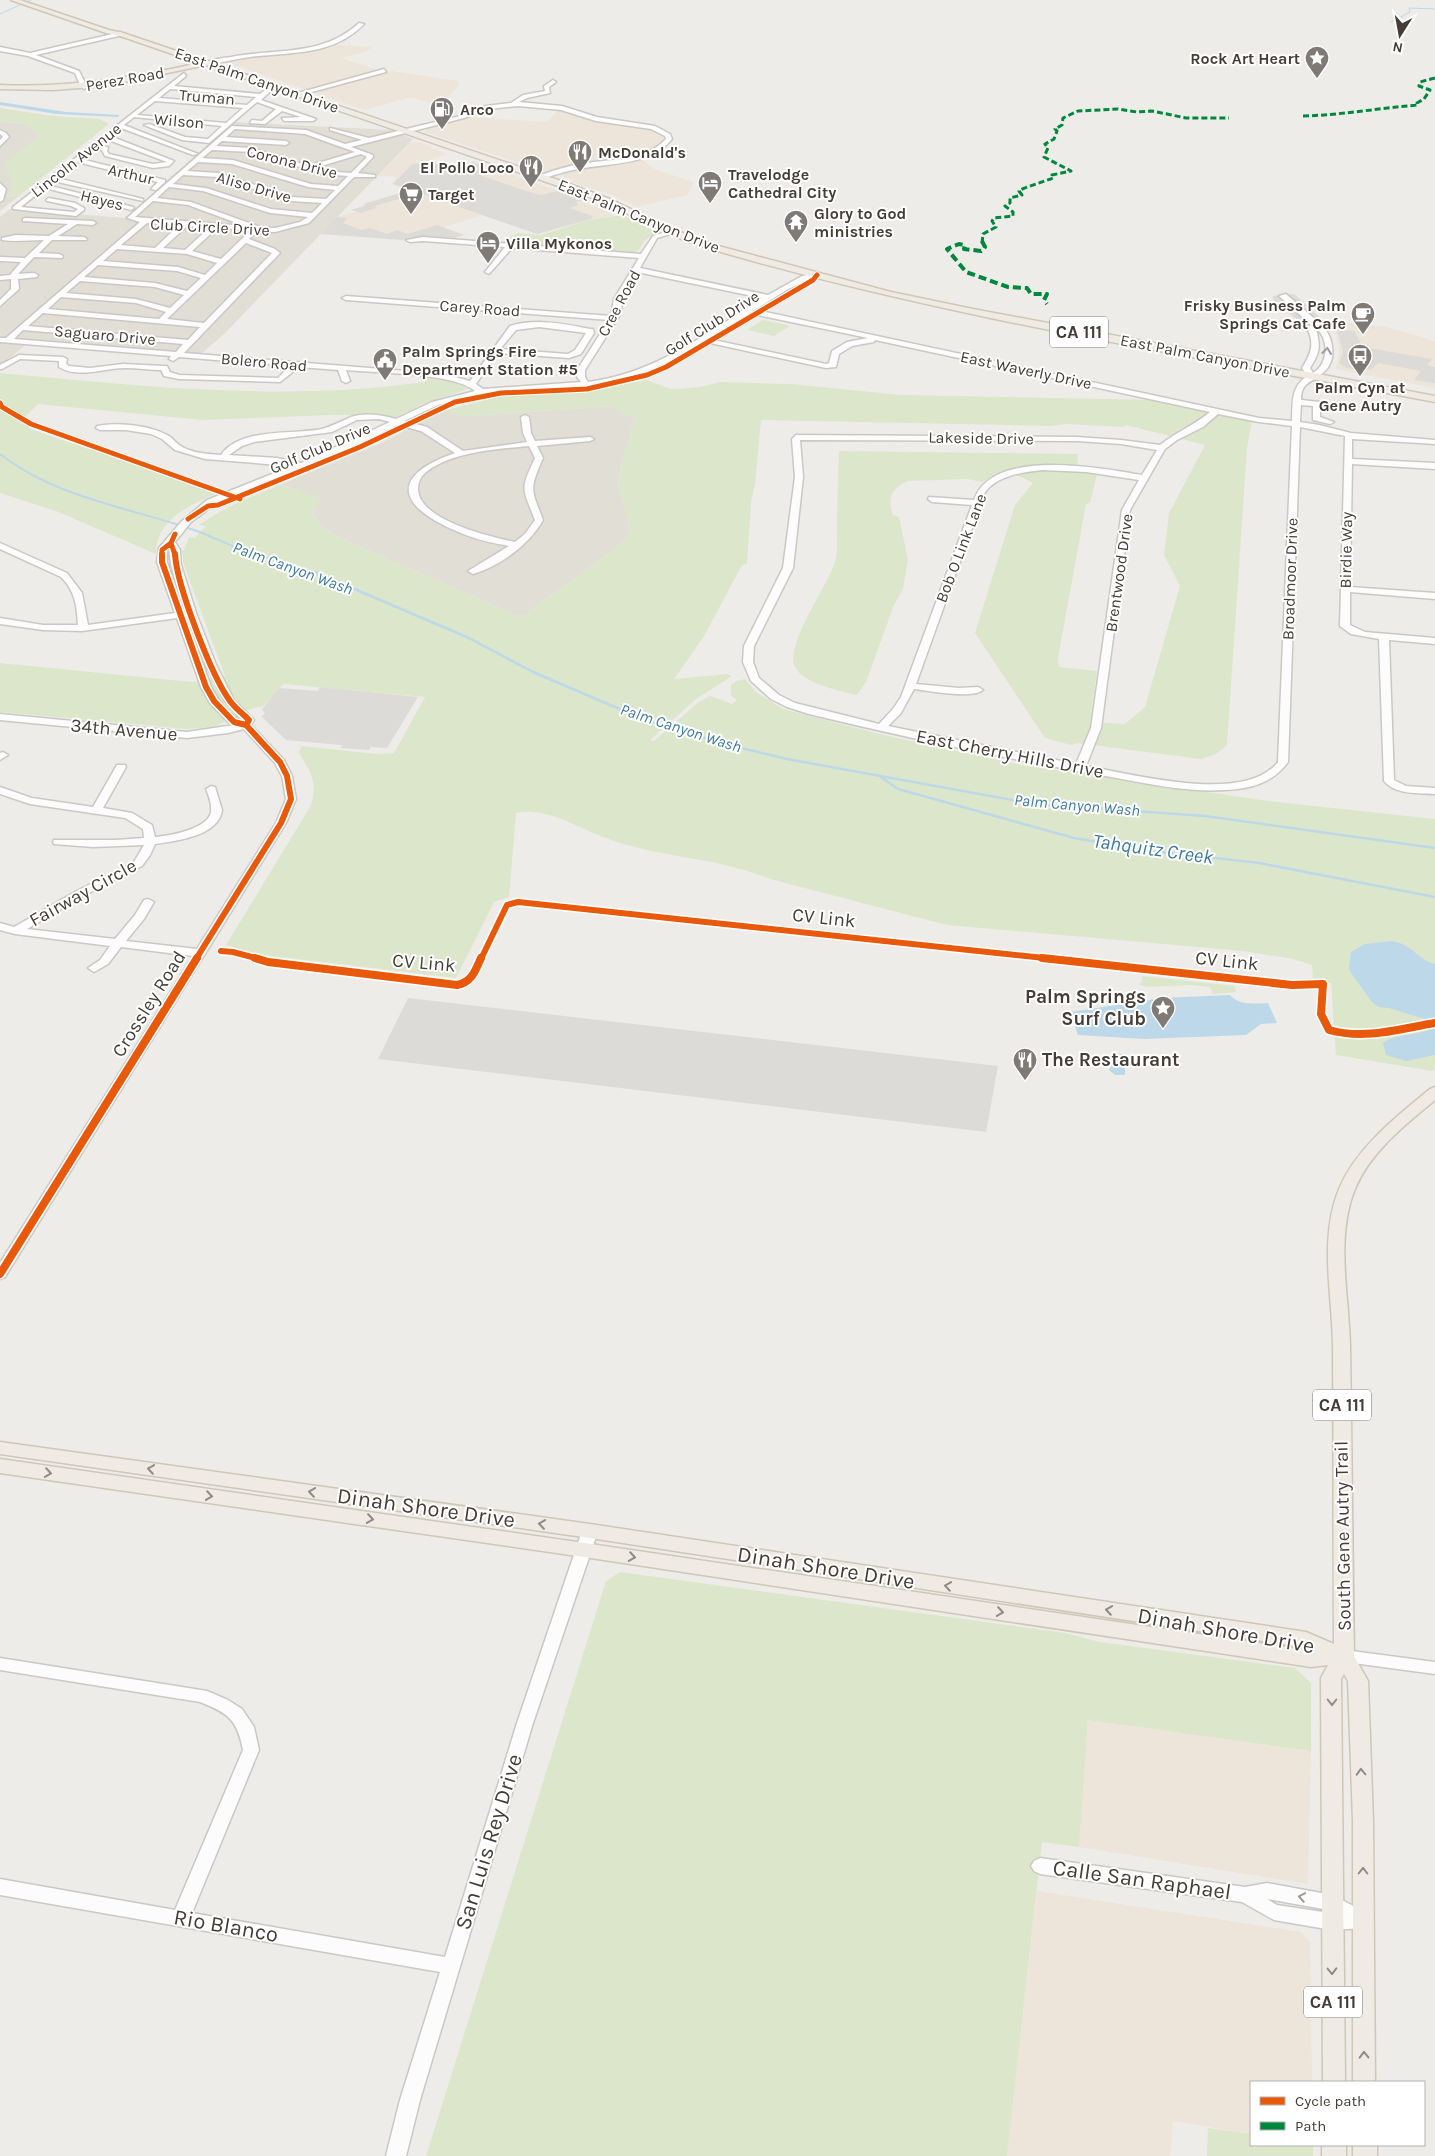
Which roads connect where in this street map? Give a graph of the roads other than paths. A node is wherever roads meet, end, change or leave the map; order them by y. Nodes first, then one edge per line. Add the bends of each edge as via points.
1 (28, 0) edge
2 (16, 1) edge
3 (37, 6) junction
4 (361, 24) dead end
5 (118, 33) junction
6 (0, 49) edge
7 (29, 54) junction
8 (208, 63) junction
9 (384, 72) dead end
10 (184, 75) dead end
11 (208, 82) dead end
12 (554, 82) dead end
13 (273, 86) junction
14 (0, 87) edge
15 (84, 87) junction
16 (168, 87) junction
17 (197, 90) junction
18 (161, 94) junction
19 (297, 94) junction
20 (153, 99) junction
21 (257, 99) junction
22 (512, 104) junction
23 (146, 105) junction
24 (248, 107) junction
25 (281, 108) junction
26 (139, 111) junction
27 (292, 112) junction
28 (241, 113) junction
29 (130, 118) junction
30 (284, 119) junction
31 (231, 123) junction
32 (263, 123) junction
33 (119, 125) junction
34 (147, 125) junction
35 (184, 128) dead end
36 (332, 129) dead end
37 (404, 131) junction
38 (2, 133) edge
39 (106, 136) junction
40 (316, 136) junction
41 (184, 139) junction
42 (220, 139) junction
43 (301, 139) dead end
44 (368, 140) junction
45 (294, 141) dead end
46 (286, 143) junction
47 (0, 144) edge
48 (210, 144) junction
49 (380, 144) dead end
50 (171, 145) junction
51 (346, 146) junction
52 (92, 148) junction
53 (256, 151) junction
54 (362, 152) junction
55 (153, 154) junction
56 (195, 157) junction
57 (75, 160) junction
58 (307, 168) junction
59 (60, 173) junction
60 (181, 173) junction
61 (353, 176) junction
62 (373, 176) dead end
63 (540, 178) junction
64 (51, 179) junction
65 (167, 185) junction
66 (43, 186) junction
67 (1, 187) edge
68 (340, 188) junction
69 (150, 196) junction
70 (0, 199) edge
71 (49, 200) dead end
72 (141, 200) junction
73 (327, 202) junction
74 (131, 208) junction
75 (314, 215) junction
76 (122, 217) dead end
77 (25, 220) dead end
78 (145, 221) junction
79 (76, 222) junction
80 (93, 223) dead end
81 (185, 224) junction
82 (215, 226) junction
83 (257, 228) junction
84 (672, 232) junction
85 (50, 238) junction
86 (4, 239) dead end
87 (84, 239) dead end
88 (244, 240) junction
89 (410, 240) dead end
90 (115, 247) junction
91 (509, 247) junction
92 (157, 250) junction
93 (187, 252) junction
94 (34, 254) junction
95 (59, 256) dead end
96 (643, 256) junction
97 (0, 258) edge
98 (26, 260) junction
99 (223, 262) junction
100 (98, 263) junction
101 (637, 270) junction
102 (489, 272) dead end
103 (34, 275) dead end
104 (817, 275) junction
105 (205, 277) junction
106 (0, 278) edge
107 (15, 278) junction
108 (80, 279) junction
109 (189, 294) junction
110 (61, 295) junction
111 (1283, 296) dead end
112 (769, 297) junction
113 (346, 298) dead end
114 (0, 304) edge
115 (42, 311) junction
116 (171, 311) junction
117 (756, 312) junction
118 (614, 318) junction
119 (161, 321) junction
120 (206, 325) junction
121 (1316, 325) junction
122 (22, 328) junction
123 (10, 338) dead end
124 (878, 338) junction
125 (710, 340) junction
126 (0, 341) edge
127 (188, 342) junction
128 (74, 347) junction
129 (496, 351) junction
130 (176, 354) junction
131 (63, 359) junction
132 (296, 365) junction
133 (2, 367) dead end
134 (340, 367) junction
135 (164, 368) junction
136 (1311, 376) junction
137 (515, 379) dead end
138 (346, 381) dead end
139 (472, 384) junction
140 (586, 384) junction
141 (508, 388) junction
142 (482, 393) junction
143 (1318, 393) dead end
144 (1435, 399) edge
145 (1296, 402) junction
146 (1317, 404) junction
147 (1216, 411) junction
148 (525, 417) dead end
149 (400, 424) junction
150 (1296, 424) junction
151 (100, 428) dead end
152 (1351, 435) junction
153 (1435, 435) edge
154 (1410, 436) junction
155 (590, 439) dead end
156 (1435, 442) edge
157 (533, 445) junction
158 (1162, 448) junction
159 (459, 455) junction
160 (219, 457) junction
161 (1348, 462) junction
162 (300, 466) junction
163 (1435, 466) edge
164 (1144, 478) junction
165 (932, 499) dead end
166 (977, 503) junction
167 (208, 506) junction
168 (173, 538) junction
169 (515, 545) junction
170 (0, 546) edge
171 (473, 571) dead end
172 (1346, 589) junction
173 (1435, 596) edge
174 (191, 613) junction
175 (179, 615) junction
176 (0, 620) edge
177 (83, 628) junction
178 (1384, 637) junction
179 (1435, 641) edge
180 (910, 686) junction
181 (763, 688) joint
182 (978, 690) dead end
183 (0, 718) edge
184 (246, 725) junction
185 (881, 728) junction
186 (268, 748) joint
187 (121, 767) dead end
188 (1080, 768) junction
189 (1265, 778) joint
190 (212, 788) dead end
191 (0, 790) edge
192 (1435, 791) edge
193 (97, 810) junction
194 (151, 840) junction
195 (58, 842) dead end
196 (148, 902) dead end
197 (0, 926) edge
198 (15, 931) junction
199 (118, 943) junction
200 (200, 953) junction
201 (94, 968) dead end
202 (1435, 1092) edge
203 (0, 1274) edge
204 (0, 1448) edge
205 (0, 1466) edge
206 (590, 1531) junction
207 (584, 1550) junction
208 (1344, 1656) junction
209 (0, 1664) edge
210 (1435, 1668) edge
211 (1040, 1866) dead end
212 (0, 1887) edge
213 (1332, 1912) junction
214 (181, 1918) junction
215 (1363, 1920) junction
216 (451, 1966) junction
217 (1334, 2081) edge
218 (1364, 2081) edge
219 (396, 2156) edge

1 - 3 main road, East Palm Canyon Drive
2 - 3 main road, East Palm Canyon Drive
3 - 5 main road, East Palm Canyon Drive
4 - 8 street, Perez Road via 346,37 322,47
5 - 7 street
5 - 8 main road, East Palm Canyon Drive
6 - 7 street
7 - 15 street via 77,72
8 - 13 main road, East Palm Canyon Drive
8 - 15 main road, Perez Road via 126,82
9 - 19 street
10 - 16 street, Lincoln Avenue
11 - 17 street
12 - 22 street via 546,87 548,92 525,96
13 - 19 main road, East Palm Canyon Drive
13 - 21 street
14 - 15 main road, Perez Road
16 - 17 street
16 - 18 street, Lincoln Avenue
17 - 21 street
18 - 20 street, Lincoln Avenue
18 - 21 street, Truman
19 - 37 main road, East Palm Canyon Drive
20 - 23 street, Lincoln Avenue
20 - 24 street
21 - 24 street
21 - 25 street
22 - 37 street via 488,107
22 - 63 street via 576,112 668,134 666,144 653,152 579,166
23 - 26 street, Lincoln Avenue
23 - 28 street
24 - 28 street
25 - 27 street
25 - 32 street
26 - 29 street, Lincoln Avenue
26 - 31 street
27 - 30 street
27 - 30 street via 313,119
28 - 31 street
29 - 31 street, Wilson
29 - 33 street, Lincoln Avenue
29 - 34 street
30 - 32 street via 278,124
31 - 32 street
31 - 40 street
31 - 42 street
31 - 48 street
33 - 39 street, Lincoln Avenue
33 - 50 street
34 - 35 street
34 - 41 street
36 - 44 street
37 - 44 street
37 - 63 main road, East Palm Canyon Drive
38 - 47 street via 5,140
39 - 52 street, Lincoln Avenue
39 - 55 street
40 - 43 street
40 - 51 street
41 - 48 street, Corona Drive
41 - 50 street
42 - 46 street
42 - 48 street
44 - 49 street
44 - 51 street
45 - 46 street
46 - 53 street
48 - 53 street, Corona Drive
48 - 56 street
50 - 55 street
50 - 56 street
51 - 54 street
52 - 55 street via 106,148 107,155 153,166 170,163 171,160
52 - 57 street, Lincoln Avenue
53 - 58 street, Corona Drive
54 - 58 street
54 - 61 street, Club Circle Drive via 371,156
56 - 60 street
56 - 68 street via 232,162 310,186
57 - 59 street, Lincoln Avenue
57 - 69 street, Arthur via 164,181
58 - 61 street, Corona Drive
59 - 64 street, Lincoln Avenue
59 - 69 street
60 - 65 street
60 - 73 street, Aliso Drive via 218,175 291,199
61 - 62 street, Corona Drive
61 - 68 street, Club Circle Drive
63 - 84 main road, East Palm Canyon Drive via 607,201
64 - 66 street, Lincoln Avenue
64 - 72 street
65 - 69 street
65 - 75 street via 204,189 270,211
66 - 71 street, Lincoln Avenue via 15,208 76,214 82,209
66 - 74 street, Hayes
67 - 70 street
68 - 73 street, Club Circle Drive
69 - 72 street, Arthur
69 - 78 street via 130,218
69 - 83 street via 189,203
72 - 74 street, Arthur
73 - 75 street, Club Circle Drive
74 - 76 street, Arthur
75 - 83 street, Club Circle Drive via 302,224 284,229
77 - 79 street
78 - 81 street, Club Circle Drive
78 - 90 street, Club Circle Drive
79 - 80 street
79 - 85 street
81 - 82 street, Club Circle Drive
81 - 92 street
82 - 83 street, Club Circle Drive
82 - 93 street
83 - 88 street
84 - 96 street, Cree Road via 655,238
84 - 104 main road, East Palm Canyon Drive / CA 111 via 708,246
85 - 86 street
85 - 87 street
85 - 94 street
88 - 99 street
88 - 120 street via 276,252
89 - 91 street
90 - 92 street
90 - 100 street, Club Circle Drive
91 - 96 street
91 - 102 street
92 - 93 street
93 - 99 street
94 - 95 street
94 - 98 street
96 - 101 street, Cree Road
97 - 98 street
98 - 107 street via 14,274
99 - 105 street
100 - 105 street via 178,269
100 - 108 street, Club Circle Drive
101 - 112 street
101 - 118 street, Cree Road via 618,299
103 - 107 street
104 - 112 street, Golf Club Drive
104 - 117 street, Golf Club Drive
104 - 136 main road, East Palm Canyon Drive / CA 111 via 973,312
105 - 109 street
106 - 107 street
107 - 114 street via 15,289
108 - 109 street via 155,285
108 - 110 street, Club Circle Drive
109 - 116 street
110 - 115 street, Club Circle Drive
110 - 116 street via 136,301
111 - 121 street
112 - 140 street, Golf Club Drive via 656,366 631,376
113 - 118 street, Carey Road
115 - 119 street
115 - 122 street, Club Circle Drive
116 - 119 street
117 - 124 street, East Waverly Drive
117 - 125 street, Golf Club Drive
118 - 140 street, Cree Road via 580,370
119 - 120 street
120 - 127 street
121 - 136 street via 1311,328 1316,336 1316,353 1306,368
136 -> 121 street, Broadmoor Drive via 1322,370 1329,346 1322,327
122 - 123 street, Club Circle Drive
122 - 127 street, Saguaro Drive
124 - 125 street via 844,346 835,353 833,365 826,366
124 - 147 street, East Waverly Drive
125 - 142 street, Golf Club Drive via 666,367 632,380 587,389
126 - 128 street, Bolero Road
127 - 130 street
128 - 130 street, Bolero Road
128 - 131 street
129 - 129 street via 569,356 578,352 590,331 519,326 512,329
129 - 139 street
130 - 132 street, Bolero Road
130 - 135 street
131 - 133 street via 19,357
131 - 135 street via 62,365 84,369 108,370 123,366
132 - 134 street, Bolero Road
132 - 135 street via 280,380 179,377 167,374
134 - 138 street
134 - 139 street, Bolero Road via 444,376
136 - 144 main road, East Palm Canyon Drive / CA 111
136 - 145 street, Broadmoor Drive via 1299,388
137 - 141 street
139 - 142 street, Bolero Road
140 - 141 street, Golf Club Drive
141 - 142 street, Golf Club Drive
142 - 149 street, Golf Club Drive
143 - 146 street
145 - 146 street
145 - 150 street, Broadmoor Drive
146 - 154 street via 1316,418 1320,420
147 - 150 street, East Waverly Drive
147 - 158 street, Brentwood Drive via 1200,425
148 - 157 street
149 - 159 street via 425,434
149 - 160 street via 361,419 340,428 248,441
149 - 162 street, Golf Club Drive
149 - 167 street, Golf Club Drive via 383,437 218,505
150 - 152 street, East Waverly Drive
150 - 189 street, Broadmoor Drive via 1283,762 1278,770
151 - 160 street via 145,430 160,434 178,448 191,453
152 - 154 street
152 - 161 street, Birdie Way via 1348,438
153 - 154 street
154 - 156 street
155 - 157 street
157 - 159 street
157 - 169 street via 539,458 528,482 528,491 539,520 533,532
158 - 164 street, Brentwood Drive
158 - 181 street, Lakeside Drive via 1077,439 799,437 796,439 799,476 788,568 747,653 750,672
159 - 169 street via 420,474 411,492 416,501 447,524
160 - 162 street
161 - 163 street
161 - 172 street, Birdie Way
162 - 167 street, Golf Club Drive via 210,502
164 - 166 street, Bob O Link Lane via 1075,469 1024,470 989,483 980,493
164 - 188 street, Brentwood Drive via 1126,510 1096,728
165 - 166 street
166 - 180 street, Bob O Link Lane
167 - 168 street, Golf Club Drive via 188,519
168 - 174 street, Golf Club Drive via 176,564
168 - 175 street, Golf Club Drive via 162,550 162,562
169 - 171 street via 497,560
170 - 177 street via 64,575 72,582 79,594
172 - 173 street
172 - 178 street, Birdie Way via 1345,626 1354,632
174 - 175 street
174 - 184 street, Golf Club Drive via 224,691 230,702 249,720
175 - 177 street
175 - 184 street, Golf Club Drive via 210,695 234,722
176 - 177 street via 50,628
178 - 179 street
178 - 192 street via 1389,781 1394,786
180 - 182 street
180 - 185 street, Bob O Link Lane via 897,711
181 - 185 street, East Cherry Hills Drive via 791,705
183 - 184 street, 34th Avenue via 187,735
184 - 186 street, Golf Club Drive
185 - 188 street, East Cherry Hills Drive
186 - 200 street, Crossley Road via 287,776 291,799 288,810
187 - 193 street
188 - 189 street, East Cherry Hills Drive via 1224,788 1251,784
190 - 194 street via 217,813 212,821 188,834
191 - 193 street, Fairway Circle via 30,801
193 - 194 street, Fairway Circle via 112,811 139,820 148,827
194 - 195 street via 84,845
194 - 198 street, Fairway Circle via 138,864
196 - 199 street
197 - 198 street, Fairway Circle
198 - 199 street, Fairway Circle
199 - 200 street, Fairway Circle
199 - 201 street via 104,962
200 - 203 street, Crossley Road
202 - 208 main road, South Gene Autry Trail / CA 111 via 1384,1138 1357,1172 1347,1188 1340,1212 1336,1242 1341,1330
206 -> 204 main road, Dinah Shore Drive
205 -> 207 main road, Dinah Shore Drive
206 - 207 street, San Luis Rey Drive
208 -> 206 main road, Dinah Shore Drive via 1306,1640
207 -> 208 main road, Dinah Shore Drive via 1302,1657
207 - 216 street, San Luis Rey Drive via 525,1723
208 - 210 street
208 -> 213 main road, South Gene Autry Trail / CA 111 via 1331,1678
215 -> 208 main road, South Gene Autry Trail / CA 111 via 1358,1681
209 - 214 street via 201,1696 232,1708 247,1729 250,1750
211 - 213 street, Calle San Raphael via 1245,1895 1274,1912
212 - 214 street, Rio Blanco
213 - 215 street, Calle San Raphael
213 -> 217 main road, South Gene Autry Trail / CA 111
214 - 216 street, Rio Blanco
218 -> 215 main road, South Gene Autry Trail / CA 111
216 - 219 street, San Luis Rey Drive

